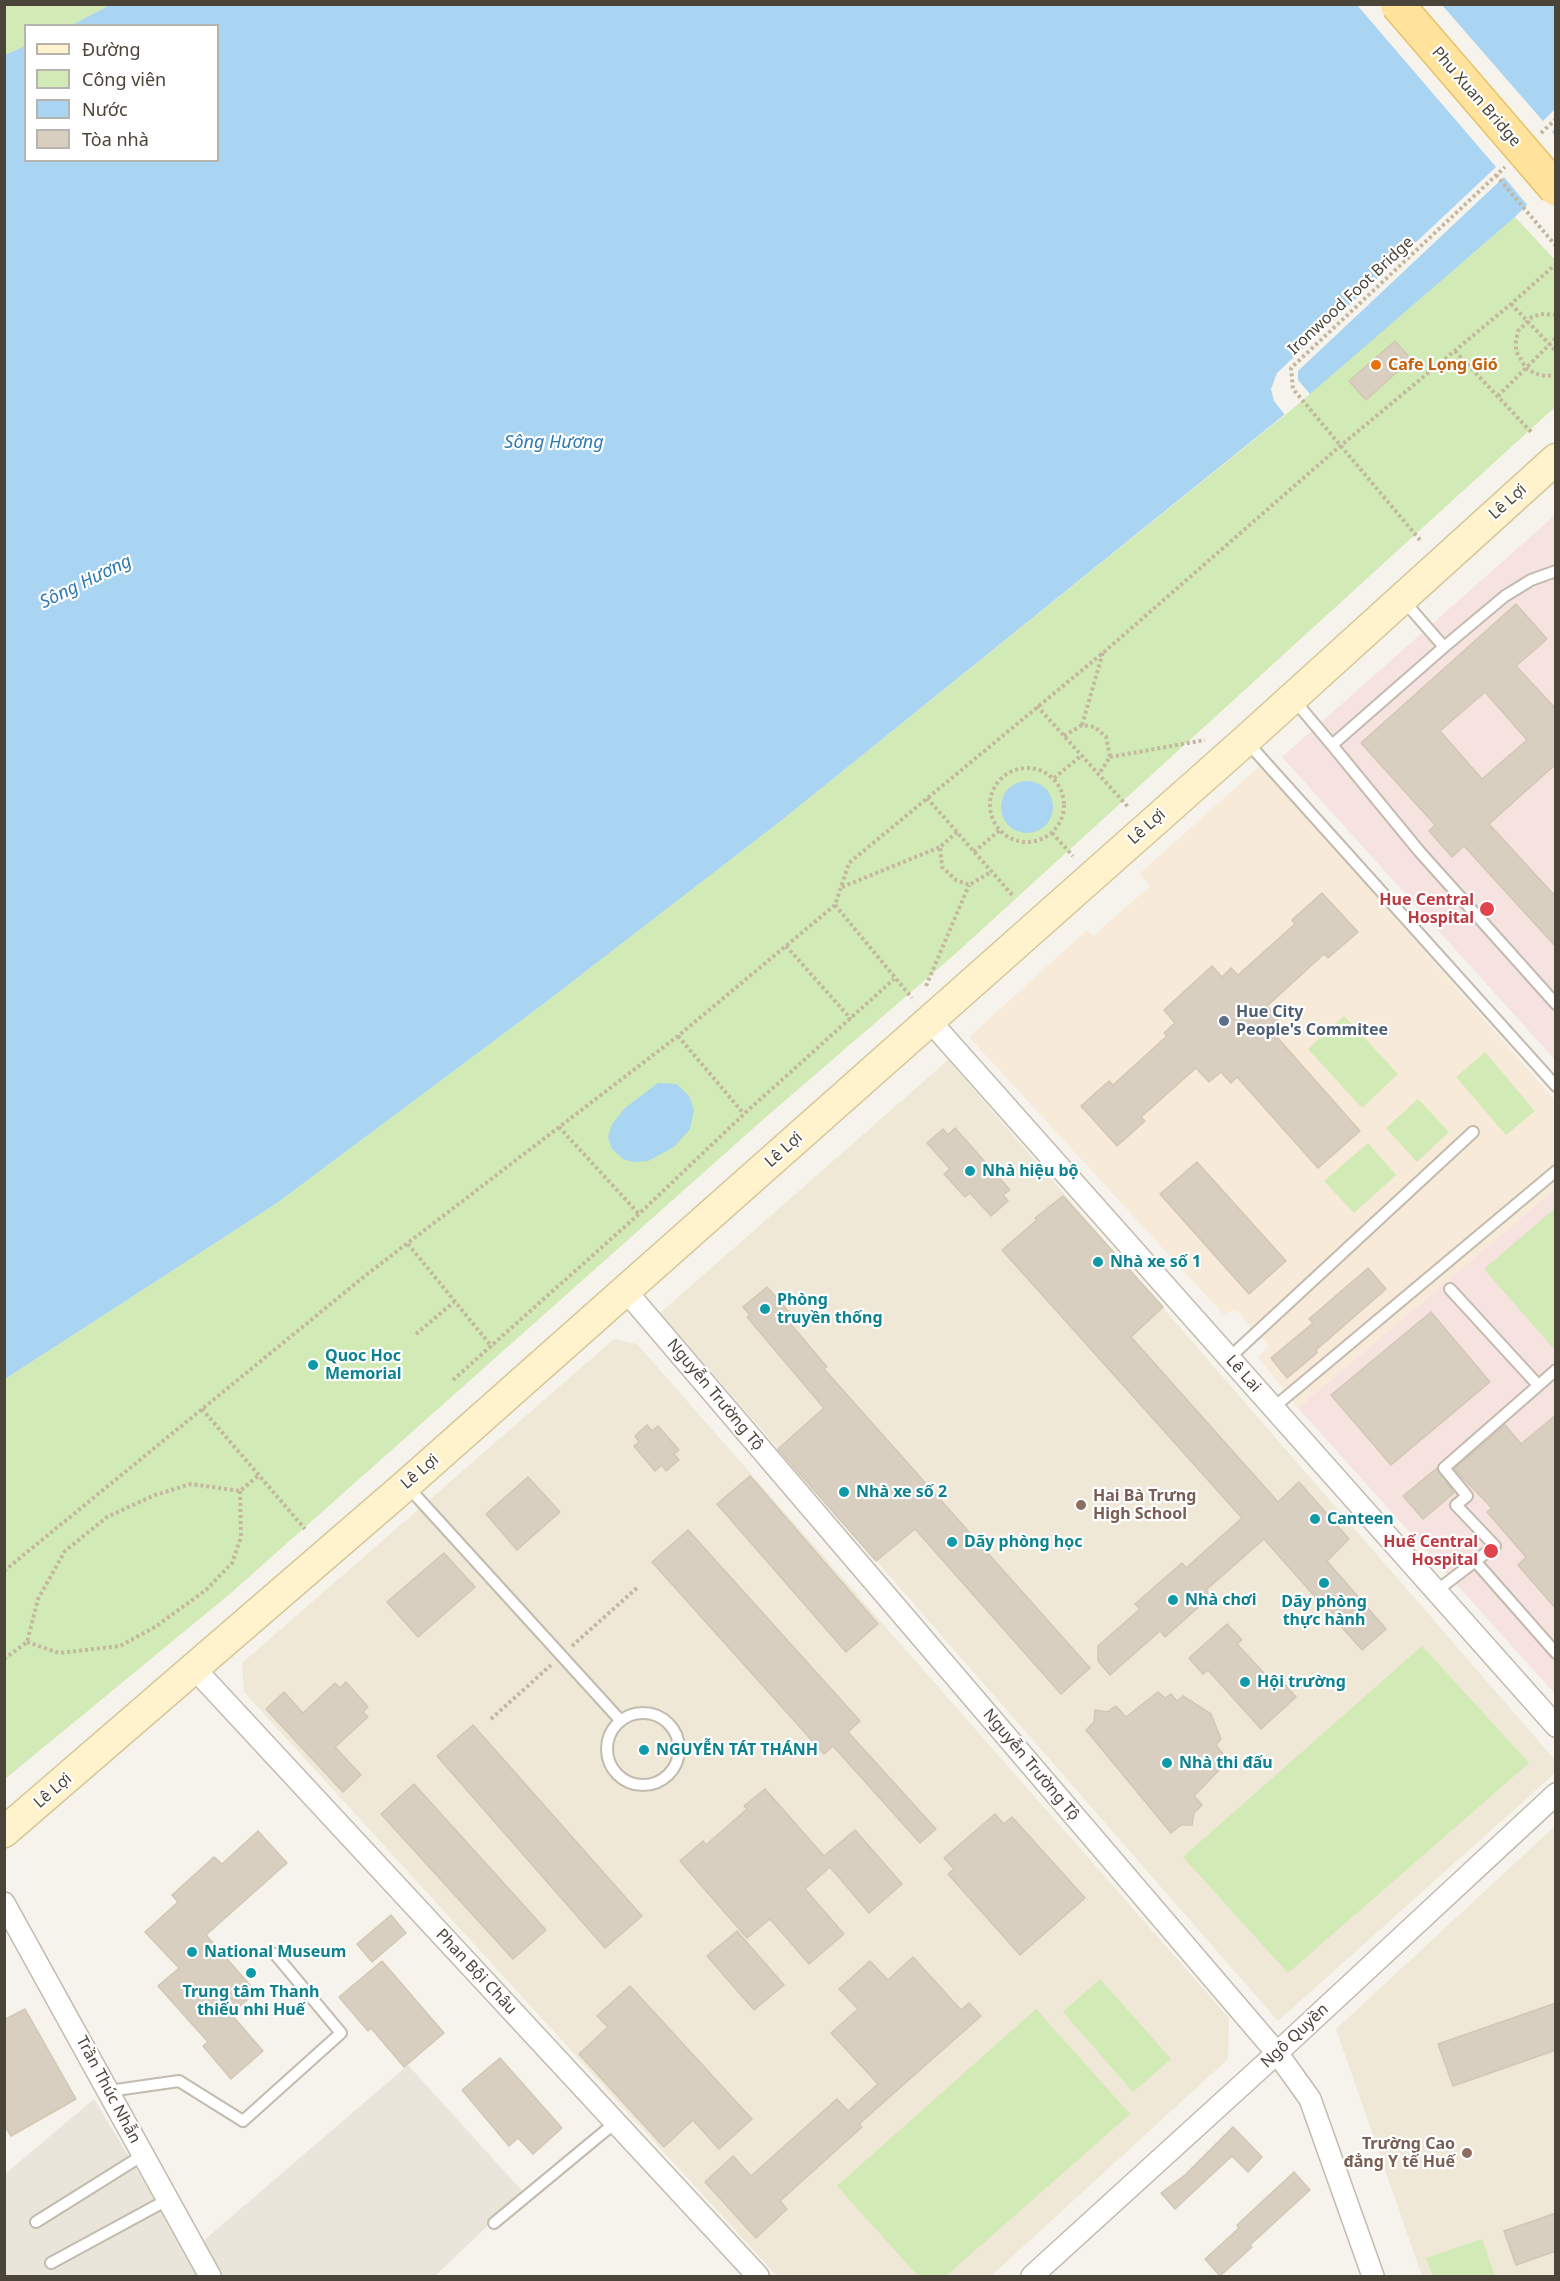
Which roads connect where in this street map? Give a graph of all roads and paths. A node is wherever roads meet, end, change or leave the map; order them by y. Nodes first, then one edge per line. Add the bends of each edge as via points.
1 (1397, 4) edge
2 (1556, 118) edge
3 (1548, 126) dead end
4 (1556, 189) edge
5 (1556, 246) edge
6 (1556, 264) edge
7 (1511, 304) junction
8 (1556, 315) edge
9 (1527, 321) junction
10 (1556, 338) edge
11 (1549, 344) junction
12 (1455, 351) junction
13 (1556, 351) edge
14 (1526, 368) junction
15 (1556, 375) edge
16 (1498, 396) junction
17 (1533, 434) dead end
18 (1340, 447) junction
19 (1556, 459) edge
20 (1420, 540) dead end
21 (1556, 571) edge
22 (1401, 598) junction
23 (1444, 647) junction
24 (1104, 652) junction
25 (1292, 698) junction
26 (1037, 706) junction
27 (1082, 724) junction
28 (1064, 736) junction
29 (1205, 740) dead end
30 (1246, 740) junction
31 (1332, 745) junction
32 (1082, 755) junction
33 (1110, 757) junction
34 (1099, 774) junction
35 (1054, 778) junction
36 (927, 798) junction
37 (1129, 808) dead end
38 (1000, 830) junction
39 (957, 832) junction
40 (1052, 833) junction
41 (940, 847) junction
42 (974, 852) junction
43 (1073, 856) dead end
44 (991, 872) junction
45 (969, 885) junction
46 (841, 887) junction
47 (1014, 897) dead end
48 (835, 905) junction
49 (786, 946) junction
50 (894, 979) junction
51 (926, 986) dead end
52 (1556, 1004) edge
53 (921, 1010) junction
54 (851, 1018) junction
55 (678, 1036) junction
56 (1556, 1086) edge
57 (744, 1114) junction
58 (559, 1127) junction
59 (1473, 1132) dead end
60 (1556, 1171) edge
61 (639, 1214) junction
62 (408, 1244) junction
63 (1450, 1289) dead end
64 (625, 1290) junction
65 (454, 1302) junction
66 (417, 1334) dead end
67 (492, 1347) junction
68 (1229, 1358) junction
69 (1556, 1370) edge
70 (453, 1380) dead end
71 (1538, 1385) junction
72 (1273, 1408) junction
73 (202, 1410) junction
74 (259, 1475) junction
75 (406, 1485) junction
76 (240, 1491) junction
77 (305, 1529) dead end
78 (1476, 1561) junction
79 (4, 1571) edge
80 (1435, 1592) junction
81 (27, 1642) junction
82 (1556, 1653) edge
83 (4, 1659) edge
84 (194, 1668) junction
85 (620, 1720) junction
86 (1556, 1726) edge
87 (1556, 1794) edge
88 (4, 1832) edge
89 (4, 1903) edge
90 (275, 1954) dead end
91 (1277, 2053) junction
92 (109, 2091) junction
93 (616, 2122) junction
94 (143, 2155) junction
95 (167, 2200) junction
96 (36, 2222) dead end
97 (494, 2223) dead end
98 (51, 2263) dead end
99 (210, 2277) edge
100 (758, 2277) edge
101 (1032, 2277) edge
102 (1373, 2277) edge

1 - 4 main road, Phu Xuan Bridge, bridge
2 - 3 path
5 - 18 path, Ironwood Foot Bridge via 1496,175 1291,368 1293,389
6 - 7 path
7 - 9 path
7 - 12 path
8 - 9 path via 1541,314
9 - 11 path
9 - 14 path via 1516,341 1516,351
10 - 11 path
11 - 13 path
11 - 14 path
12 - 16 path
12 - 18 path
14 - 15 path via 1545,376
14 - 16 path
16 - 17 path
18 - 20 path, Ironwood Foot Bridge
18 - 24 path
19 - 22 main road, Lê Lợi
21 - 23 lane via 1505,596
22 - 23 lane
22 - 25 main road, Lê Lợi
23 - 31 lane
24 - 26 path
24 - 27 path
25 - 30 main road, Lê Lợi
25 - 31 lane
26 - 28 path
26 - 36 path
27 - 28 path
27 - 33 path via 1095,727 1106,737
28 - 32 path
29 - 33 path
30 - 53 main road, Lê Lợi
30 - 56 lane
31 - 52 lane via 1419,851
32 - 34 path
32 - 35 path
33 - 34 path
34 - 37 path
35 - 38 path via 1044,771 1020,768 999,780 990,801
35 - 40 path via 1061,787 1064,811
36 - 39 path
36 - 46 path via 849,863
38 - 40 path via 1028,842
38 - 42 path
39 - 41 path
39 - 42 path
40 - 43 path
41 - 45 path via 942,867 956,880
41 - 46 path
42 - 44 path
44 - 45 path
44 - 47 path
45 - 51 path
46 - 48 path
48 - 49 path
48 - 50 path
49 - 54 path
49 - 55 path
50 - 53 path
50 - 54 path
53 - 64 main road, Lê Lợi
53 - 68 street, Lê Lai
54 - 57 path
55 - 57 path
55 - 58 path
57 - 61 path
58 - 61 path
58 - 62 path
59 - 68 lane
60 - 72 lane
61 - 67 path
62 - 65 path
62 - 73 path
63 - 71 lane
64 - 75 main road, Lê Lợi
64 - 91 street, Nguyễn Trường Tộ
65 - 66 path
65 - 67 path
67 - 70 path
68 - 72 street, Lê Lai
69 - 71 lane
71 - 78 lane via 1444,1468 1467,1496 1456,1505 1495,1546
72 - 80 street, Lê Lai
73 - 74 path
73 - 79 path
74 - 76 path
74 - 77 path
75 - 84 main road, Lê Lợi
75 - 85 lane
76 - 81 path via 191,1484 154,1495 107,1517 65,1551 38,1599
76 - 81 path via 241,1537 232,1563 206,1590 155,1627 120,1646 80,1651 59,1653
78 - 80 lane
78 - 82 lane
80 - 86 street, Lê Lai
81 - 83 path
84 - 88 main road, Lê Lợi
84 - 93 street, Phan Bội Châu
85 - 85 lane via 607,1741 606,1752 615,1773 634,1784 647,1785 668,1775 679,1746 670,1725 650,1713
87 - 91 street, Ngô Quyền
89 - 92 street, Trần Thúc Nhẫn
90 - 92 lane via 341,2033 243,2121 179,2081
91 - 101 street, Ngô Quyền
91 - 102 street, Nguyễn Trường Tộ via 1310,2099
92 - 94 street, Trần Thúc Nhẫn
93 - 97 lane
93 - 100 street, Phan Bội Châu
94 - 95 street, Trần Thúc Nhẫn
94 - 96 lane
95 - 98 lane
95 - 99 street, Trần Thúc Nhẫn

